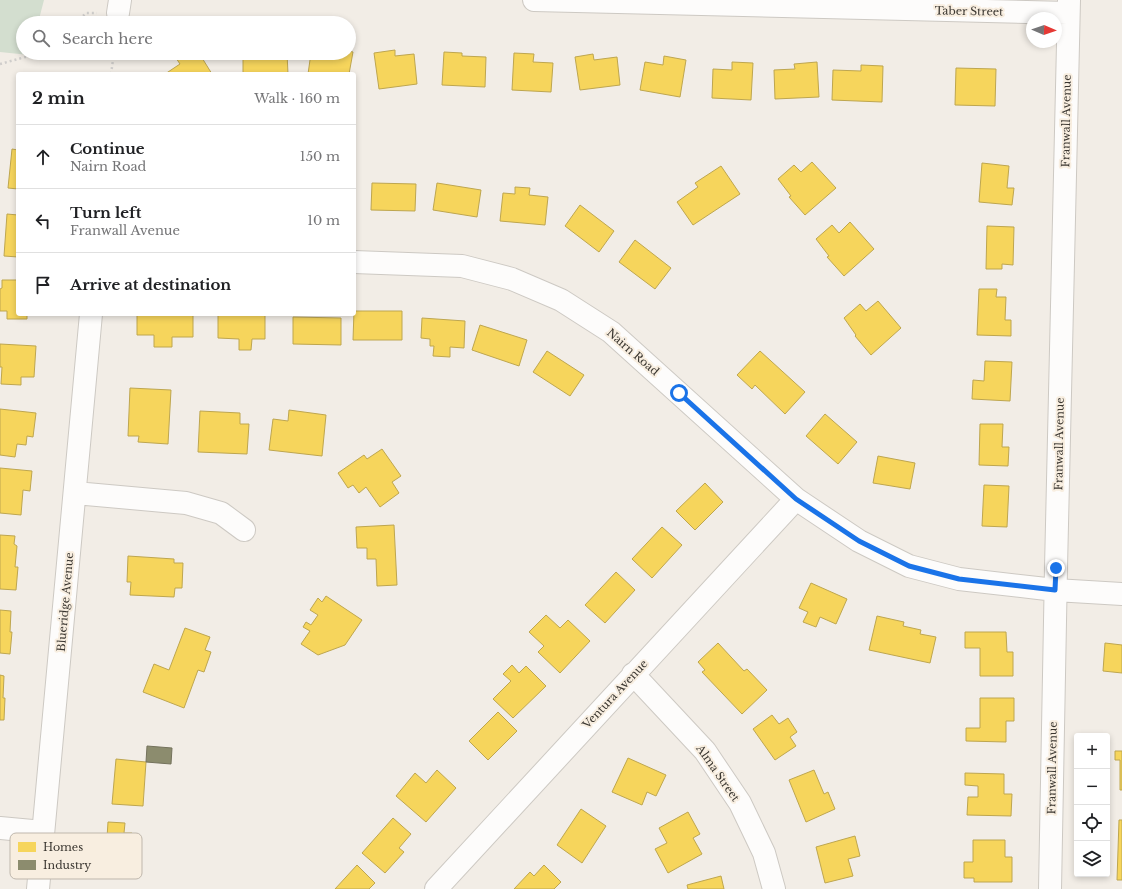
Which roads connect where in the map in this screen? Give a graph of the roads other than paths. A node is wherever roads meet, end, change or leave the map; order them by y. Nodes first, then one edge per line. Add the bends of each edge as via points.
1 (534, 0) edge
2 (1069, 7) edge
3 (356, 262) edge
4 (91, 316) edge
5 (75, 493) junction
6 (796, 499) junction
7 (244, 530) dead end
8 (1055, 590) junction
9 (1122, 594) edge
10 (633, 674) junction
11 (0, 828) edge
12 (44, 832) joint
13 (39, 879) edge
14 (38, 889) edge
15 (436, 889) edge
16 (774, 889) edge
17 (1050, 889) edge

1 - 2 street, Taber Street
2 - 8 street, Franwall Avenue
3 - 6 street, Nairn Road via 462,266 512,279 561,300 611,332
4 - 5 street, Blueridge Avenue
5 - 7 street via 186,503 221,513
5 - 12 street, Blueridge Avenue
6 - 8 street, Nairn Road via 859,541 909,566 959,579
6 - 10 street, Ventura Avenue
8 - 9 street, Nairn Road
8 - 17 street, Franwall Avenue
10 - 15 street, Ventura Avenue
10 - 16 street, Alma Street via 705,751 735,797 764,853
11 - 12 street
13 - 14 street, Blueridge Avenue

